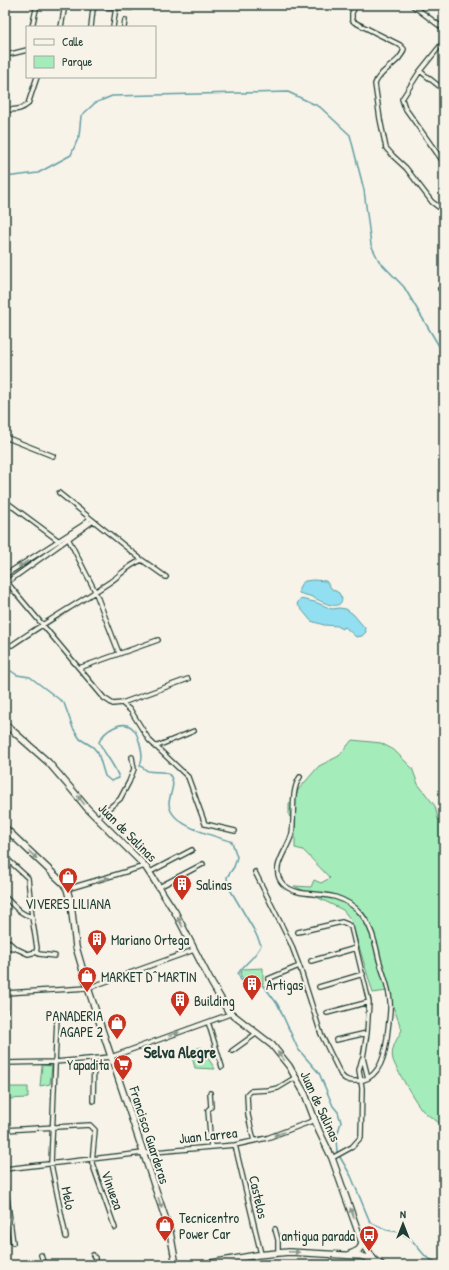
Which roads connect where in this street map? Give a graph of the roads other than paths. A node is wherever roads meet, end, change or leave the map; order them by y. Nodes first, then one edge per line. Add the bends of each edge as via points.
1 (37, 5) edge
2 (65, 5) edge
3 (356, 5) edge
4 (412, 5) edge
5 (116, 7) junction
6 (131, 8) dead end
7 (125, 20) dead end
8 (32, 26) edge
9 (61, 26) edge
10 (91, 26) edge
11 (113, 26) edge
12 (124, 26) edge
13 (444, 29) edge
14 (444, 41) edge
15 (26, 50) edge
16 (5, 54) edge
17 (420, 71) junction
18 (37, 78) edge
19 (444, 90) edge
20 (5, 110) edge
21 (444, 164) edge
22 (444, 211) edge
23 (444, 287) edge
24 (444, 294) edge
25 (5, 437) edge
26 (53, 456) dead end
27 (59, 493) dead end
28 (5, 501) edge
29 (92, 520) junction
30 (68, 538) junction
31 (59, 541) junction
32 (142, 560) junction
33 (5, 575) edge
34 (166, 577) dead end
35 (6, 582) edge
36 (95, 591) junction
37 (42, 624) junction
38 (158, 640) dead end
39 (12, 645) dead end
40 (119, 653) junction
41 (79, 668) junction
42 (188, 679) dead end
43 (122, 703) junction
44 (5, 724) edge
45 (12, 730) junction
46 (194, 731) dead end
47 (5, 732) edge
48 (155, 747) junction
49 (132, 757) dead end
50 (300, 777) dead end
51 (97, 818) junction
52 (5, 828) edge
53 (235, 831) dead end
54 (192, 850) dead end
55 (5, 857) edge
56 (203, 864) dead end
57 (145, 866) junction
58 (150, 872) junction
59 (255, 872) dead end
60 (160, 887) junction
61 (67, 889) junction
62 (5, 897) edge
63 (32, 917) junction
64 (298, 932) dead end
65 (5, 939) edge
66 (5, 946) edge
67 (14, 948) junction
68 (356, 948) junction
69 (194, 950) junction
70 (36, 952) junction
71 (55, 956) dead end
72 (311, 961) dead end
73 (299, 966) junction
74 (363, 974) junction
75 (268, 979) dead end
76 (319, 987) dead end
77 (88, 988) junction
78 (5, 992) edge
79 (5, 1000) edge
80 (369, 1002) junction
81 (6, 1011) edge
82 (327, 1013) dead end
83 (230, 1014) junction
84 (57, 1017) dead end
85 (209, 1025) dead end
86 (257, 1033) junction
87 (367, 1033) junction
88 (336, 1040) dead end
89 (232, 1051) dead end
90 (111, 1057) junction
91 (363, 1058) junction
92 (94, 1059) junction
93 (55, 1062) junction
94 (5, 1063) edge
95 (222, 1068) dead end
96 (296, 1077) junction
97 (368, 1078) junction
98 (362, 1081) junction
99 (210, 1093) dead end
100 (93, 1101) dead end
101 (315, 1120) junction
102 (53, 1126) junction
103 (5, 1130) edge
104 (254, 1141) junction
105 (235, 1145) junction
106 (211, 1147) junction
107 (143, 1153) junction
108 (332, 1158) junction
109 (91, 1159) junction
110 (50, 1164) junction
111 (5, 1169) edge
112 (5, 1182) edge
113 (115, 1228) dead end
114 (275, 1229) dead end
115 (66, 1237) dead end
116 (362, 1240) junction
117 (13, 1243) dead end
118 (278, 1252) junction
119 (261, 1254) junction
120 (41, 1255) dead end
121 (93, 1255) dead end
122 (344, 1255) junction
123 (374, 1260) junction
124 (44, 1265) edge
125 (95, 1265) edge
126 (176, 1265) edge
127 (200, 1265) edge
128 (382, 1265) edge

1 - 8 street
2 - 9 street
3 - 22 street via 352,13 354,22 404,49 403,54 375,84 386,148 406,168 432,202
4 - 13 street
5 - 6 street
5 - 10 street via 95,7
5 - 11 street
7 - 12 street
14 - 17 street
15 - 16 street
17 - 19 street
17 - 21 street via 403,96 402,102
18 - 20 street via 28,104 22,109
23 - 24 street via 440,289
25 - 26 street
27 - 29 street
28 - 31 street
29 - 30 street
29 - 31 street
29 - 32 street
30 - 35 street
30 - 36 street
31 -> 33 street
32 - 34 street
32 - 36 street via 127,567
35 - 37 street
36 - 37 street
36 - 40 street
37 - 39 street
37 - 41 street
38 - 40 street
40 - 41 street
41 - 43 street via 108,701 113,704
42 - 43 street
43 - 48 street
44 - 45 street, Juan de Salinas
45 - 47 street
51 -> 45 street, Juan de Salinas via 48,762
46 - 48 street
48 - 53 street via 188,777 205,824
49 - 51 street via 134,769 120,798
50 - 97 street via 296,786 292,834 280,858 279,876 284,885 296,891 342,900 356,908 370,925 390,1002 384,1057 378,1070
51 - 57 street, Juan de Salinas
52 -> 61 street, Francisco Guarderas
54 - 58 street
55 - 63 street via 28,878
56 - 60 street
57 - 58 street, Juan de Salinas
61 -> 57 street
58 - 60 street, Juan de Salinas
59 - 73 street via 291,944
69 -> 60 street, Juan de Salinas
61 - 77 street, Francisco Guarderas via 76,947
62 - 63 street via 18,910
63 - 70 street
64 - 68 street via 342,922 351,928
65 - 67 street
66 - 67 street
67 - 70 street via 28,954
68 - 72 street
68 - 74 street
69 - 77 street
69 - 83 street, Juan de Salinas
70 - 71 street
73 - 75 street
73 - 98 street via 321,1034 341,1075 350,1082
74 - 76 street
74 - 80 street
77 - 78 street
77 - 90 street, Francisco Guarderas
79 - 81 street
80 - 82 street
80 - 87 street
83 - 86 street, Juan de Salinas
90 -> 83 street
84 - 93 street, Melo
85 - 95 street
86 - 89 street
96 -> 86 street, Juan de Salinas via 272,1045
87 - 88 street
87 - 91 street
90 - 92 street
90 - 107 street, Francisco Guarderas
91 - 97 street
91 - 98 street via 359,1070
92 - 93 street
92 - 100 street
93 - 94 street
93 - 102 street, Melo
96 - 101 street, Juan de Salinas
96 - 104 street via 278,1088 250,1091 247,1094 248,1115
97 - 98 street
98 - 108 street via 361,1137 352,1147
99 - 106 street via 211,1107 208,1110
101 -> 104 street, Juan Larrea via 275,1136
101 - 108 street, Juan de Salinas
102 - 103 street
102 - 109 street via 93,1127 95,1130
102 - 110 street, Melo
104 - 105 street, Juan Larrea
105 - 106 street, Juan Larrea
105 - 119 street, Castelos
106 - 107 street, Juan Larrea
107 - 109 street, Juan Larrea
107 -> 126 street, Francisco Guarderas via 170,1232
116 -> 108 street, Juan de Salinas
109 - 110 street, Juan Larrea
109 - 113 street, Vinueza
110 - 111 street, Juan Larrea
110 - 115 street, Melo
112 - 117 street
114 - 118 street
116 - 122 street via 359,1250
116 - 123 street, Juan de Salinas
118 - 119 street, Juan de Salinas
118 -> 122 street, Juan de Salinas
119 - 127 street, Juan de Salinas
120 - 124 street
121 - 125 street
122 - 123 street, Juan de Salinas
123 - 128 street, Juan de Salinas

